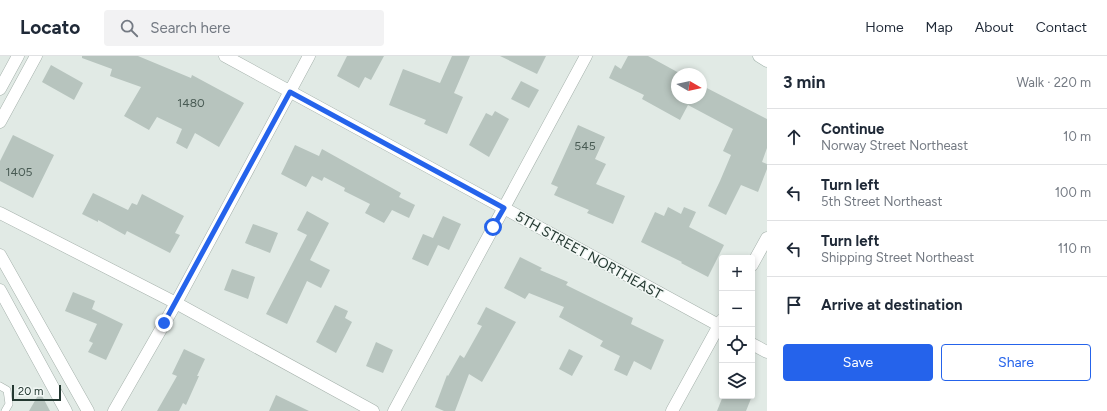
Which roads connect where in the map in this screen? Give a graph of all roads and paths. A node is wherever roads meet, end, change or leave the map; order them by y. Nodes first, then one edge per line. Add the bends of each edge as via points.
1 (18, 56) edge
2 (36, 56) edge
3 (225, 56) edge
4 (309, 56) edge
5 (586, 56) edge
6 (759, 56) edge
7 (767, 60) edge
8 (0, 89) edge
9 (290, 92) junction
10 (0, 122) edge
11 (504, 208) junction
12 (0, 213) edge
13 (767, 238) edge
14 (0, 255) edge
15 (755, 260) edge
16 (0, 290) edge
17 (176, 303) junction
18 (719, 323) edge
19 (719, 327) edge
20 (755, 346) edge
21 (767, 352) edge
22 (0, 386) edge
23 (5, 411) edge
24 (66, 411) edge
25 (88, 411) edge
26 (114, 411) edge
27 (373, 411) edge
28 (394, 411) edge
29 (672, 411) edge

1 - 8 street
2 - 10 street
3 - 9 street, 5TH STREET NORTHEAST
4 - 9 street
5 - 11 street
6 - 7 street
9 - 11 street, 5TH STREET NORTHEAST
9 - 17 street
11 - 18 street, 5TH STREET NORTHEAST
11 - 28 street
12 - 17 street
13 - 15 street
14 - 25 street
16 - 24 street
17 - 26 street
17 - 27 street
19 - 29 street
20 - 21 street
22 - 23 lane via 7,390 9,404

